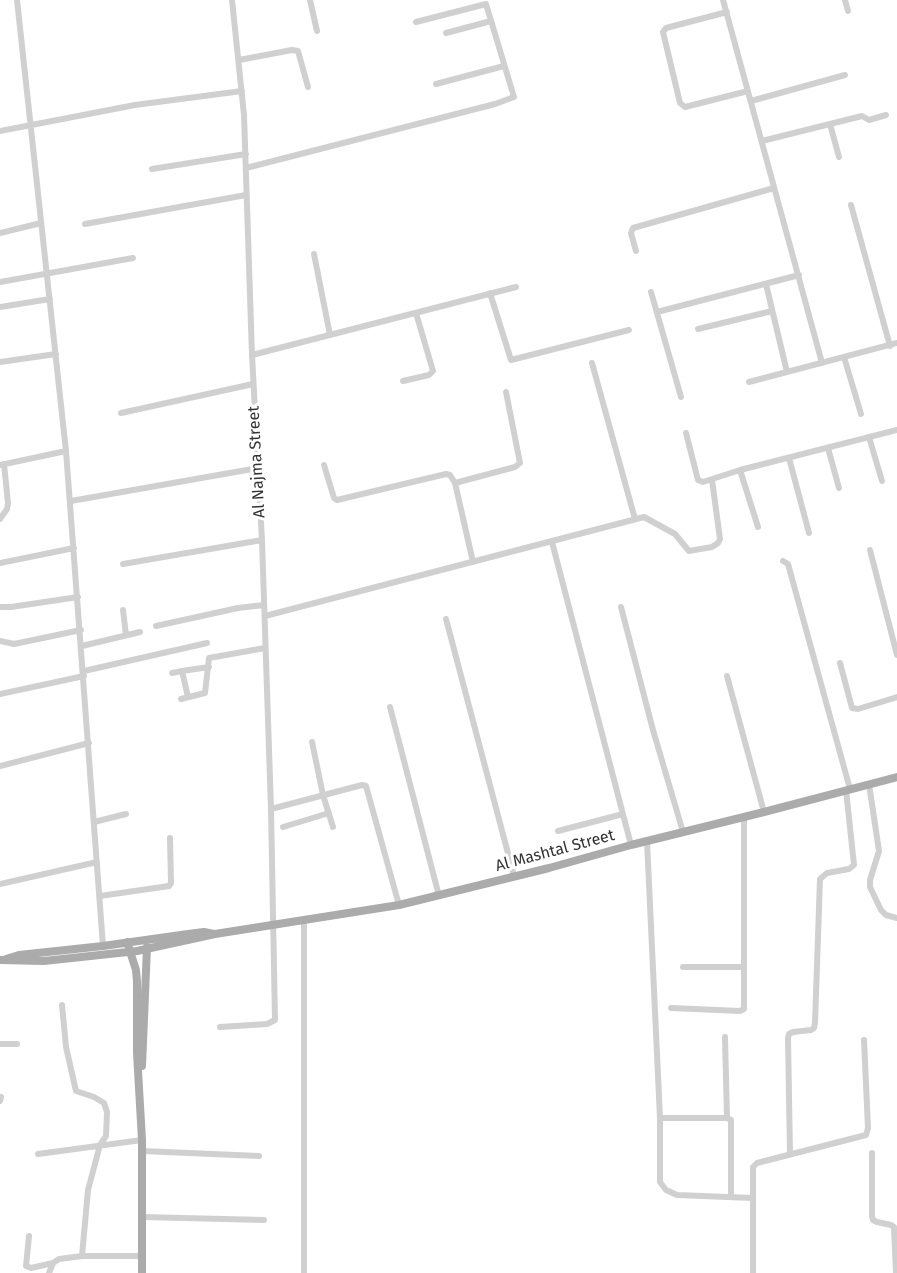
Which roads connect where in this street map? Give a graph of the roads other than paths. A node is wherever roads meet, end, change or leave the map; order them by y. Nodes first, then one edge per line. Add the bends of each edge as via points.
1 (17, 0) edge
2 (232, 0) edge
3 (310, 0) edge
4 (723, 0) edge
5 (845, 0) edge
6 (848, 11) dead end
7 (727, 12) junction
8 (491, 21) junction
9 (416, 22) dead end
10 (317, 31) dead end
11 (446, 33) dead end
12 (239, 60) junction
13 (504, 66) junction
14 (845, 75) dead end
15 (436, 84) dead end
16 (308, 87) dead end
17 (243, 91) junction
18 (748, 91) junction
19 (751, 101) junction
20 (886, 115) dead end
21 (32, 124) junction
22 (830, 124) junction
23 (0, 131) edge
24 (762, 141) junction
25 (246, 154) junction
26 (839, 157) dead end
27 (246, 168) junction
28 (152, 169) dead end
29 (774, 188) junction
30 (246, 195) junction
31 (851, 205) dead end
32 (41, 223) junction
33 (85, 224) dead end
34 (0, 233) edge
35 (636, 251) dead end
36 (314, 254) dead end
37 (133, 258) dead end
38 (47, 274) junction
39 (799, 275) junction
40 (0, 282) edge
41 (766, 284) junction
42 (516, 287) dead end
43 (651, 291) dead end
44 (490, 293) junction
45 (50, 299) junction
46 (0, 307) edge
47 (772, 311) junction
48 (657, 312) junction
49 (416, 313) junction
50 (698, 329) dead end
51 (628, 330) dead end
52 (330, 335) junction
53 (897, 343) edge
54 (890, 346) junction
55 (56, 354) junction
56 (252, 355) junction
57 (844, 357) junction
58 (0, 362) edge
59 (592, 363) dead end
60 (822, 363) junction
61 (787, 372) junction
62 (403, 381) dead end
63 (749, 382) dead end
64 (254, 384) junction
65 (506, 392) dead end
66 (681, 397) dead end
67 (121, 413) dead end
68 (861, 414) dead end
69 (897, 430) edge
70 (686, 433) dead end
71 (869, 437) junction
72 (828, 448) junction
73 (66, 451) junction
74 (789, 458) junction
75 (2, 464) edge
76 (324, 465) dead end
77 (258, 468) junction
78 (740, 470) junction
79 (711, 480) junction
80 (882, 481) dead end
81 (455, 483) junction
82 (839, 488) dead end
83 (71, 501) junction
84 (0, 519) edge
85 (635, 519) junction
86 (758, 527) dead end
87 (808, 533) dead end
88 (261, 540) junction
89 (552, 542) junction
90 (74, 548) junction
91 (870, 550) dead end
92 (783, 561) dead end
93 (473, 562) junction
94 (0, 563) edge
95 (123, 564) dead end
96 (78, 597) junction
97 (264, 605) junction
98 (0, 607) edge
99 (621, 607) dead end
100 (123, 610) dead end
101 (264, 616) junction
102 (446, 619) dead end
103 (156, 626) dead end
104 (81, 630) junction
105 (140, 632) dead end
106 (126, 635) junction
107 (0, 641) edge
108 (207, 642) dead end
109 (82, 646) junction
110 (266, 648) junction
111 (897, 655) edge
112 (840, 663) dead end
113 (209, 667) junction
114 (182, 671) junction
115 (172, 673) dead end
116 (84, 674) junction
117 (727, 676) dead end
118 (0, 694) edge
119 (897, 697) edge
120 (390, 707) dead end
121 (312, 742) dead end
122 (88, 743) junction
123 (0, 766) edge
124 (897, 777) edge
125 (869, 784) junction
126 (848, 790) junction
127 (323, 795) junction
128 (272, 809) junction
129 (764, 812) junction
130 (329, 813) junction
131 (126, 814) dead end
132 (623, 814) junction
133 (744, 817) junction
134 (94, 822) junction
135 (283, 827) dead end
136 (333, 827) dead end
137 (558, 831) dead end
138 (683, 832) junction
139 (170, 838) dead end
140 (647, 841) junction
141 (631, 844) junction
142 (97, 862) junction
143 (514, 876) junction
144 (0, 884) edge
145 (100, 896) junction
146 (439, 896) junction
147 (399, 905) junction
148 (897, 918) edge
149 (304, 921) junction
150 (273, 925) junction
151 (215, 934) junction
152 (147, 939) junction
153 (127, 942) junction
154 (103, 946) junction
155 (147, 949) junction
156 (130, 951) junction
157 (1, 960) edge
158 (683, 967) dead end
159 (744, 967) junction
160 (62, 1005) dead end
161 (671, 1008) dead end
162 (220, 1027) dead end
163 (725, 1037) dead end
164 (864, 1040) dead end
165 (0, 1044) edge
166 (17, 1044) dead end
167 (140, 1089) junction
168 (660, 1118) junction
169 (727, 1118) junction
170 (142, 1140) junction
171 (100, 1146) junction
172 (142, 1151) junction
173 (872, 1153) dead end
174 (38, 1154) dead end
175 (790, 1154) junction
176 (260, 1156) dead end
177 (731, 1197) junction
178 (753, 1197) junction
179 (142, 1217) junction
180 (264, 1220) dead end
181 (29, 1236) dead end
182 (82, 1256) junction
183 (142, 1256) junction
184 (53, 1263) junction
185 (49, 1273) edge
186 (142, 1273) edge
187 (304, 1273) edge
188 (753, 1273) edge
189 (896, 1273) edge

1 - 21 street
2 - 12 street, Al Najma Street
3 - 10 street
4 - 7 street
5 - 6 street
7 - 18 street
7 - 18 street via 663,32 680,103 685,107
8 - 9 street via 488,7 482,4
8 - 11 street
8 - 13 street
12 - 16 street via 298,51
12 - 17 street, Al Najma Street
13 - 15 street
13 - 27 street via 512,99
14 - 19 street
17 - 21 street
17 - 25 street, Al Najma Street
18 - 19 street
19 - 24 street
20 - 22 street
21 - 23 street
21 - 32 street
22 - 24 street
22 - 26 street
24 - 29 street
25 - 27 street, Al Najma Street
25 - 28 street
27 - 30 street, Al Najma Street
29 - 35 street via 633,228
29 - 39 street
30 - 33 street
30 - 56 street, Al Najma Street
31 - 54 street
32 - 34 street
32 - 38 street
36 - 52 street
37 - 38 street
38 - 40 street
38 - 45 street
39 - 41 street
39 - 60 street
41 - 47 street
41 - 48 street
42 - 44 street
43 - 48 street
44 - 49 street
44 - 51 street via 511,360
45 - 46 street
45 - 55 street
47 - 50 street
47 - 61 street
48 - 66 street
49 - 52 street
49 - 62 street via 433,371
52 - 56 street
53 - 54 street
54 - 57 street
55 - 58 street
55 - 73 street
56 - 64 street, Al Najma Street
57 - 60 street
57 - 68 street
59 - 85 street
60 - 61 street
61 - 63 street
64 - 67 street
64 - 77 street, Al Najma Street
65 - 81 street via 520,463
69 - 71 street
70 - 79 street via 698,480
71 - 72 street
71 - 80 street
72 - 74 street
72 - 82 street
73 - 75 street
73 - 83 street
74 - 78 street
74 - 87 street
75 - 84 street via 7,509
76 - 81 street via 337,500 446,474
77 - 83 street
77 - 88 street, Al Najma Street
78 - 79 street
78 - 86 street
79 - 85 street via 720,539 716,545 689,551 666,528 644,518
81 - 93 street
83 - 90 street
85 - 89 street
88 - 95 street
88 - 97 street, Al Najma Street
89 - 93 street
89 - 132 street
90 - 94 street
90 - 96 street
91 - 111 street
92 - 126 street via 788,564
93 - 101 street
96 - 98 street
96 - 104 street
97 - 101 street, Al Najma Street
97 - 103 street
99 - 138 street
100 - 106 street
101 - 110 street, Al Najma Street
102 - 143 street
104 - 107 street via 14,644
104 - 109 street
105 - 106 street
106 - 109 street
108 - 116 street
109 - 116 street
110 - 113 street via 209,658
110 - 128 street, Al Najma Street
112 - 119 street via 852,708
113 - 114 street
113 - 114 street via 205,693 184,698
114 - 115 street
116 - 118 street
116 - 122 street
117 - 129 street
120 - 146 street
121 - 127 street
122 - 123 street
122 - 134 street
124 - 125 main road, Al Mashtal Street
125 - 126 main road, Al Mashtal Street
125 - 148 street via 879,851 870,887 881,910
126 - 129 main road, Al Mashtal Street
126 - 175 street via 854,865 820,879 814,1028 793,1032 788,1038
127 - 128 street
127 - 130 street
127 - 147 street via 362,785 368,788
128 - 150 street, Al Najma Street
129 - 133 main road, Al Mashtal Street
130 - 135 street
130 - 136 street
131 - 134 street
132 - 137 street
132 - 141 street
133 - 138 main road, Al Mashtal Street
133 - 159 street
134 - 142 street
138 - 140 main road, Al Mashtal Street
139 - 145 street via 169,886
140 - 141 main road, Al Mashtal Street
140 - 168 street
141 - 143 main road, Al Mashtal Street
142 - 144 street
142 - 145 street
143 - 146 main road, Al Mashtal Street
145 - 154 street
146 - 147 main road, Al Mashtal Street
147 - 149 main road, Al Mashtal Street
149 - 150 main road, Al Mashtal Street
149 - 187 street
150 - 151 main road, Al Mashtal Street
150 - 162 street, Al Najma Street via 275,1020
151 - 152 main road, Al Mashtal Street
151 - 155 main road, Al Mashtal Street
152 - 153 main road, Al Mashtal Street
152 - 155 main road
153 - 154 main road, Al Mashtal Street
153 - 156 main road
154 - 157 main road, Al Mashtal Street
155 - 156 main road, Al Mashtal Street
155 - 167 main road
156 - 157 main road, Al Mashtal Street via 44,961
156 - 167 main road via 137,982
158 - 159 street
159 - 161 street via 744,1009
160 - 171 street via 76,1091 104,1103 107,1112 106,1136
163 - 169 street
164 - 175 street via 866,1136
165 - 166 street
167 - 170 main road
168 - 169 street
168 - 177 street via 663,1186 677,1195
169 - 177 street via 731,1120
170 - 171 street
170 - 172 main road
171 - 174 street
171 - 182 street via 88,1190
172 - 176 street
172 - 179 main road
173 - 189 street via 872,1216 873,1220 894,1227
175 - 178 street via 754,1164
177 - 178 street
178 - 188 street
179 - 180 street
179 - 183 main road
181 - 184 street via 26,1266
182 - 183 street
182 - 184 street
183 - 186 main road
184 - 185 street

